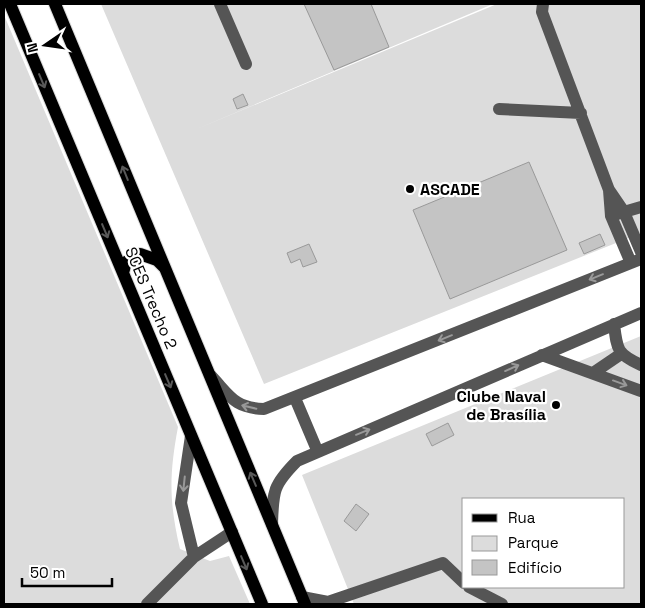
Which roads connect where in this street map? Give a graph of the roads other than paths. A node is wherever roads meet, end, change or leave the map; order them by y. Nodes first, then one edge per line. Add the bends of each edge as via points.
1 (10, 4) edge
2 (55, 4) edge
3 (220, 4) edge
4 (543, 4) edge
5 (246, 64) dead end
6 (500, 109) dead end
7 (582, 113) junction
8 (609, 190) junction
9 (641, 207) edge
10 (624, 212) junction
11 (611, 216) junction
12 (641, 252) edge
13 (636, 261) edge
14 (164, 266) junction
15 (123, 273) junction
16 (641, 313) edge
17 (614, 324) junction
18 (542, 354) junction
19 (621, 354) junction
20 (641, 364) edge
21 (593, 373) junction
22 (209, 374) junction
23 (641, 391) edge
24 (295, 398) junction
25 (191, 436) junction
26 (318, 450) junction
27 (272, 524) junction
28 (232, 532) junction
29 (194, 557) junction
30 (462, 581) edge
31 (471, 588) edge
32 (303, 601) edge
33 (327, 603) edge
34 (147, 604) edge
35 (262, 604) edge
36 (502, 604) edge

1 -> 15 main road, SCES Trecho 2
14 -> 2 main road, SCES Trecho 2
3 - 5 street
4 - 7 street via 542,12
6 - 7 street
7 - 8 street
8 - 10 street
8 - 11 street
9 - 10 street
10 - 11 street
10 - 12 street
11 - 13 street
13 -> 24 street
14 - 15 main road via 152,257 140,254 126,262
14 - 22 main road, SCES Trecho 2
15 -> 25 main road, SCES Trecho 2
16 - 17 street
17 - 18 street
17 - 19 street via 616,345
18 - 21 street
26 -> 18 street
19 - 20 street
19 - 21 street
21 -> 23 street
24 -> 22 street via 264,409 246,408
27 -> 22 main road, SCES Trecho 2
24 - 26 street
25 - 28 main road, SCES Trecho 2
25 -> 29 street via 181,503
26 - 27 street via 297,460 282,476 274,492
27 - 32 main road, SCES Trecho 2
28 - 29 street
28 -> 35 main road, SCES Trecho 2
29 - 34 street
30 - 33 street via 443,563
31 - 36 street
32 - 33 street

